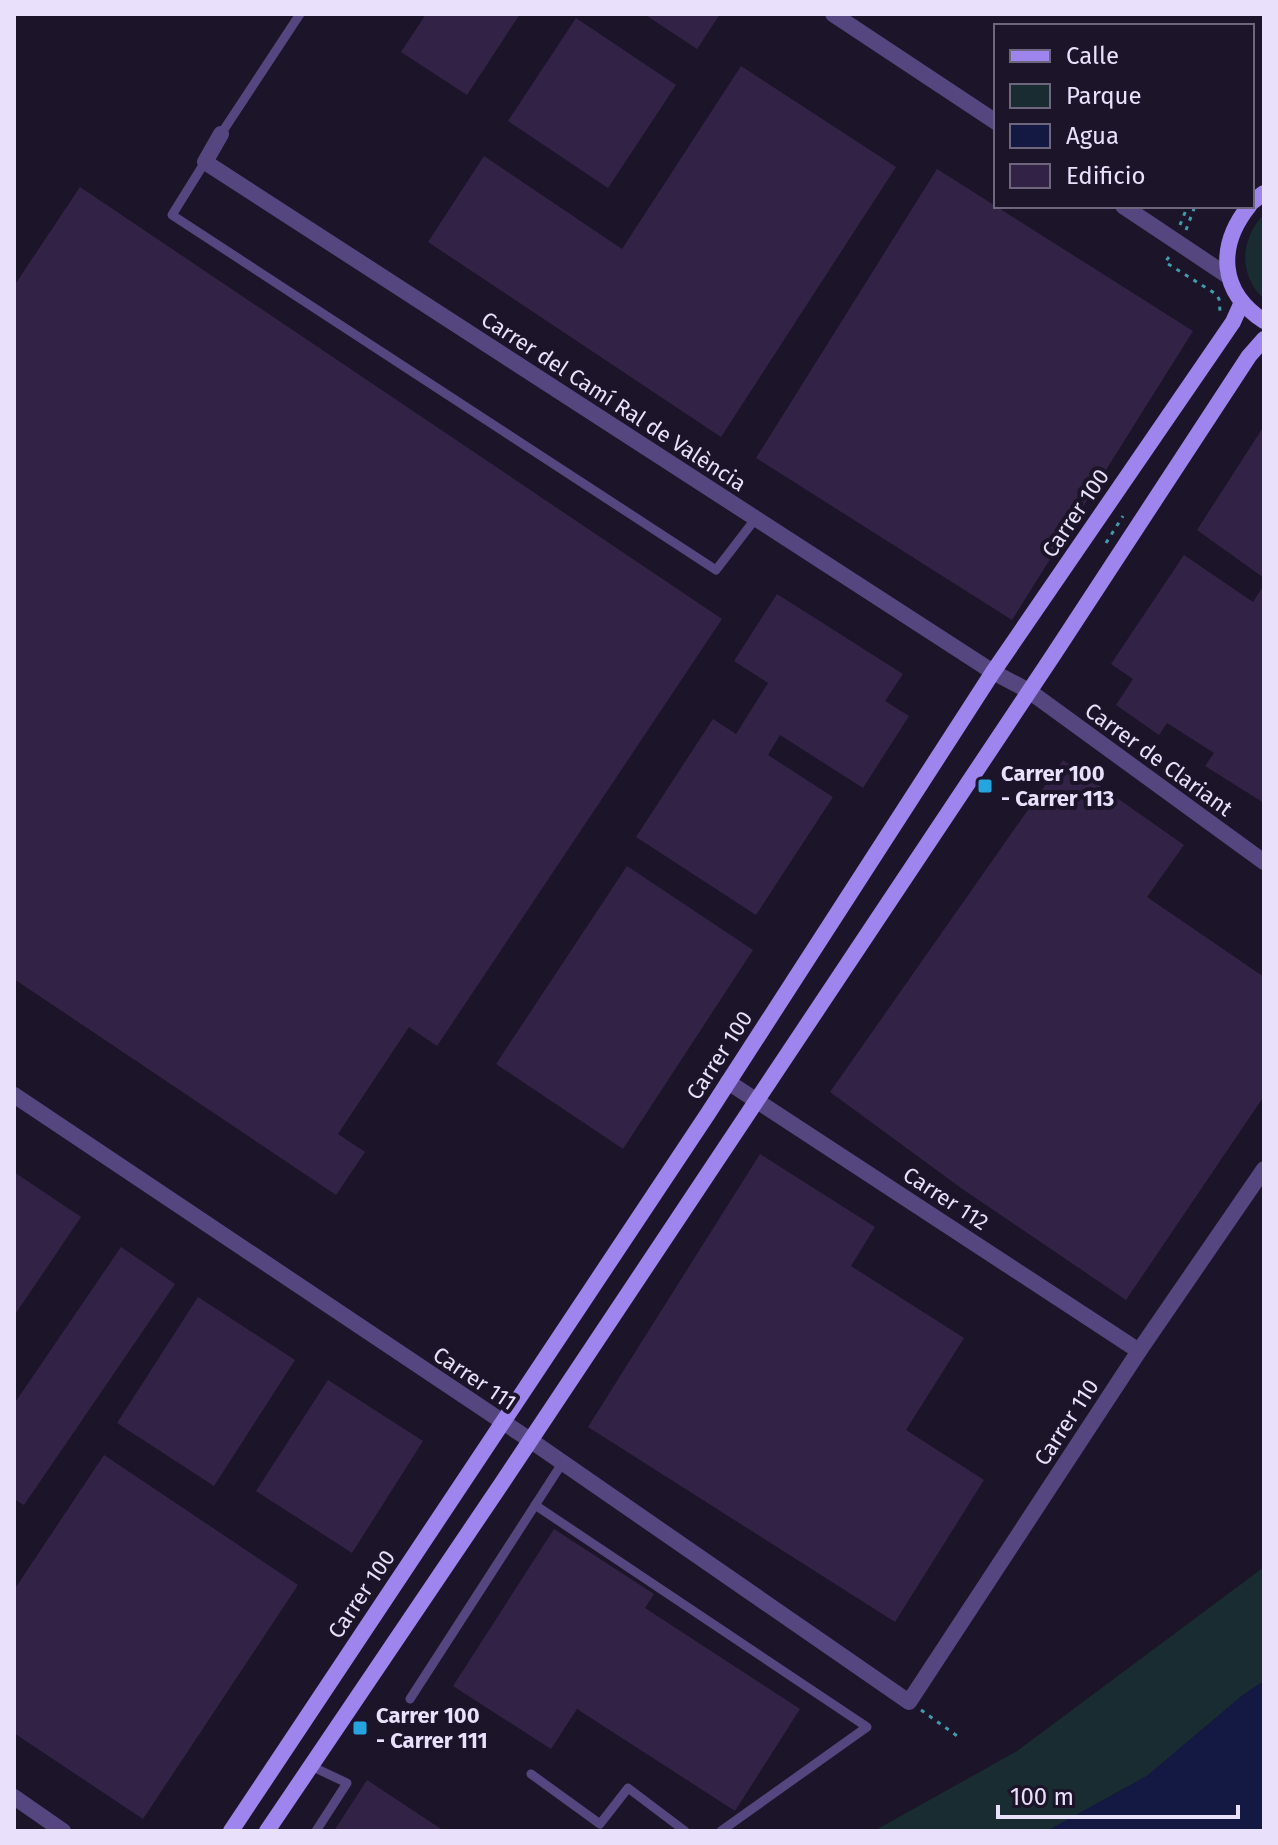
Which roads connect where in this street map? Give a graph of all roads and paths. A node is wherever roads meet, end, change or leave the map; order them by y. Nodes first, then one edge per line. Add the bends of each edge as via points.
1 (300, 14) edge
2 (833, 14) edge
3 (994, 121) edge
4 (221, 134) joint
5 (205, 162) junction
6 (1126, 208) edge
7 (1194, 208) edge
8 (1247, 208) edge
9 (1186, 210) dead end
10 (1178, 230) dead end
11 (1184, 236) dead end
12 (1173, 251) dead end
13 (1224, 274) junction
14 (1219, 299) dead end
15 (1242, 302) junction
16 (1264, 321) edge
17 (1264, 339) edge
18 (756, 518) junction
19 (993, 672) junction
20 (1029, 691) junction
21 (1264, 862) edge
22 (728, 1082) junction
23 (14, 1095) edge
24 (756, 1101) junction
25 (1264, 1169) edge
26 (1139, 1351) junction
27 (503, 1422) junction
28 (530, 1440) junction
29 (563, 1462) junction
30 (535, 1505) junction
31 (410, 1699) dead end
32 (909, 1702) junction
33 (960, 1738) dead end
34 (311, 1766) junction
35 (531, 1774) dead end
36 (14, 1797) edge
37 (63, 1831) edge
38 (231, 1831) edge
39 (267, 1831) edge
40 (316, 1831) edge
41 (685, 1831) edge
42 (721, 1831) edge

1 - 4 lane
2 - 3 street
4 - 5 street
5 - 18 street, Carrer del Camí Ral de València
5 - 18 lane via 172,215 716,570
6 - 13 street
7 - 11 path
8 - 13 street via 1235,223
9 - 10 path
12 - 14 path via 1165,262
13 - 15 street
15 - 16 street
15 - 19 street, Carrer 100
17 - 20 street
18 - 19 street, Carrer del Camí Ral de València
19 - 20 street, Carrer del Camí Ral de València
19 - 22 street, Carrer 100
20 - 21 street, Carrer de Clariant
20 - 24 street
22 - 24 street, Carrer 112
22 - 27 street, Carrer 100
23 - 27 street, Carrer 111
24 - 26 street, Carrer 112
24 - 28 street
25 - 26 street, Carrer 110
26 - 32 street, Carrer 110
27 - 28 street, Carrer 111
27 - 38 street, Carrer 100
28 - 29 street, Carrer 111
28 - 34 street
29 - 30 lane
29 - 32 street, Carrer 111
30 - 31 lane
30 - 42 lane via 867,1727
32 - 33 path
34 - 39 street
34 - 40 lane via 347,1783
35 - 41 lane via 600,1824 628,1788
36 - 37 street

